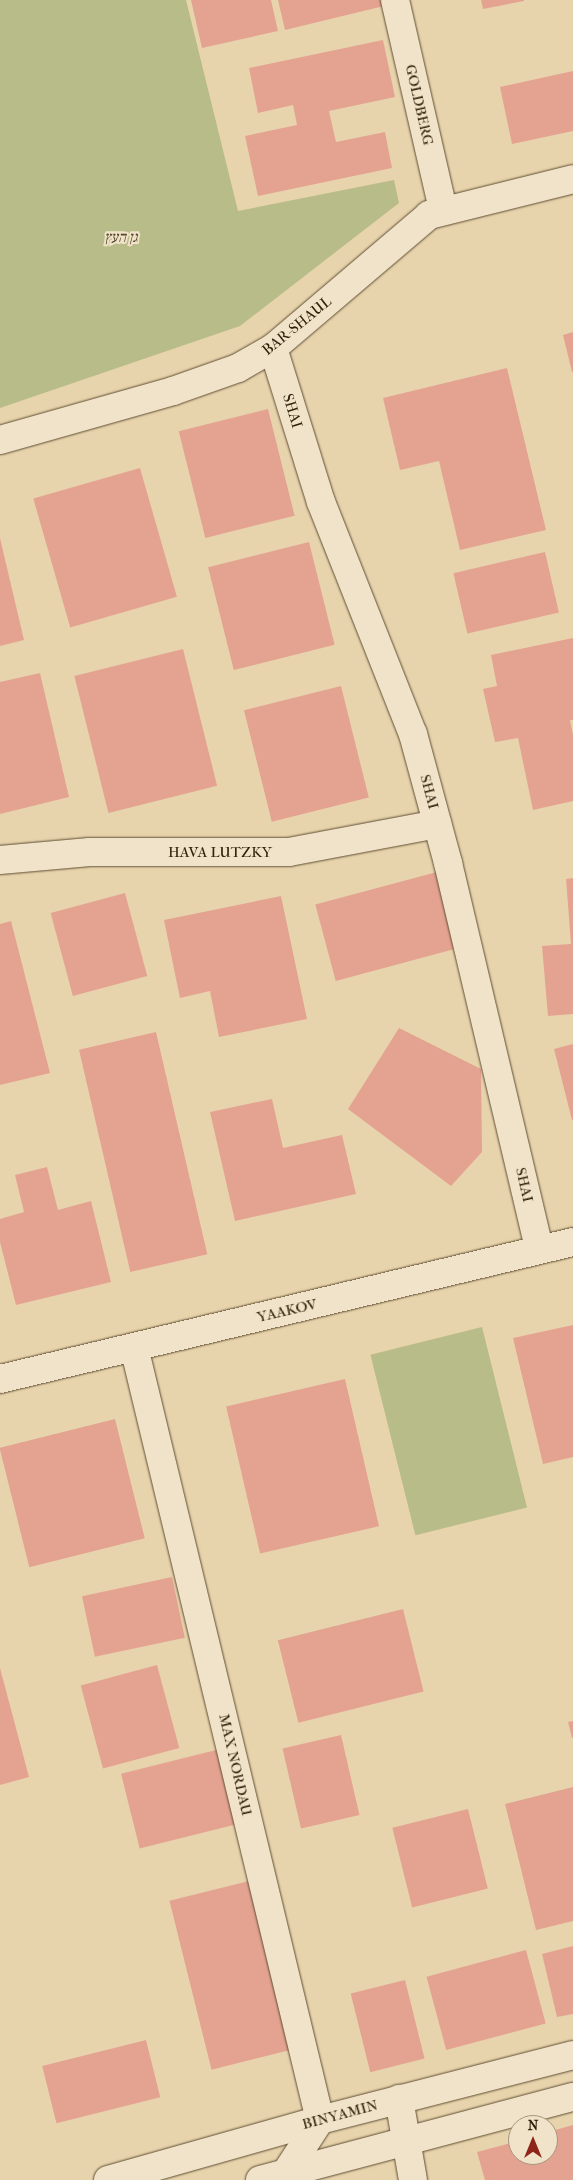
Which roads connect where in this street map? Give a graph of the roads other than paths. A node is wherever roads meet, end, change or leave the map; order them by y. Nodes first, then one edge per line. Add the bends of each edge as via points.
1 (395, 0) edge
2 (573, 179) edge
3 (443, 210) junction
4 (274, 348) junction
5 (0, 440) edge
6 (438, 824) junction
7 (0, 860) edge
8 (573, 1242) edge
9 (539, 1249) junction
10 (134, 1347) junction
11 (0, 1379) edge
12 (573, 2055) edge
13 (573, 2096) edge
14 (399, 2099) junction
15 (320, 2120) junction
16 (408, 2142) junction
17 (272, 2177) edge
18 (108, 2180) edge
19 (413, 2180) edge

1 - 3 street, GOLDBERG
2 - 3 street, BAR-SHAUL
3 - 4 street, BAR-SHAUL via 417,223
4 - 5 street, BAR-SHAUL via 238,368 173,391
4 - 6 street, SHAI via 321,502 413,734
6 - 7 street, HAVA LUTZKY via 282,852 90,852
6 - 9 street, SHAI
8 - 9 street, YAAKOV
9 - 10 street, YAAKOV
10 - 11 street, YAAKOV
10 - 15 street, MAX NORDAU
12 - 14 street, BINYAMIN
13 - 16 street
14 - 15 street, BINYAMIN
14 - 16 street
15 - 17 street
15 - 18 street, BINYAMIN
16 - 17 street
16 - 19 street

